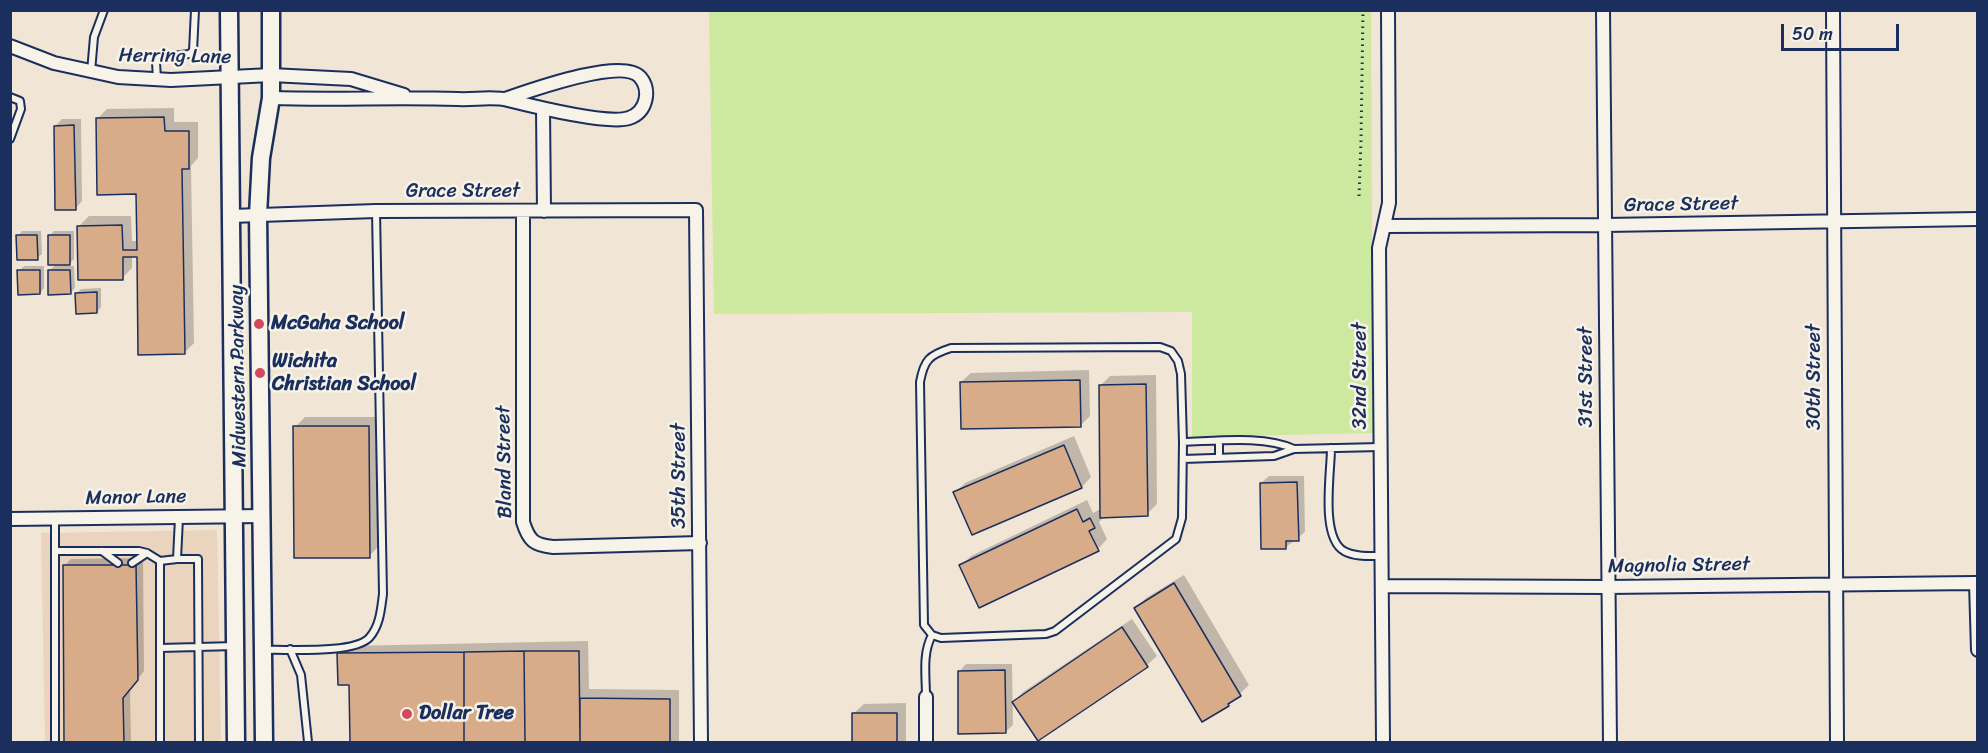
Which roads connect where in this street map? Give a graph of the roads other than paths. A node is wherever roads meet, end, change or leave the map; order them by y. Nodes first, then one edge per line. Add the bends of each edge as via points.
1 (104, 10) edge
2 (195, 10) edge
3 (229, 10) edge
4 (271, 10) edge
5 (1388, 10) edge
6 (1604, 10) edge
7 (1833, 10) edge
8 (10, 46) edge
9 (91, 72) junction
10 (271, 75) junction
11 (230, 77) junction
12 (157, 80) junction
13 (10, 97) edge
14 (271, 98) junction
15 (413, 98) junction
16 (505, 99) junction
17 (543, 109) junction
18 (10, 139) edge
19 (696, 210) joint
20 (376, 211) junction
21 (523, 211) junction
22 (544, 211) junction
23 (258, 215) junction
24 (231, 216) junction
25 (1977, 219) edge
26 (1833, 222) junction
27 (1605, 225) junction
28 (1385, 226) junction
29 (1219, 441) junction
30 (1183, 442) junction
31 (1381, 447) junction
32 (1331, 448) junction
33 (1294, 449) junction
34 (1219, 458) junction
35 (1183, 459) junction
36 (234, 516) junction
37 (262, 516) junction
38 (179, 517) junction
39 (55, 518) junction
40 (10, 519) edge
41 (700, 543) junction
42 (102, 550) junction
43 (55, 551) junction
44 (147, 553) junction
45 (1382, 556) junction
46 (177, 559) junction
47 (160, 561) junction
48 (118, 563) dead end
49 (132, 563) dead end
50 (1976, 583) edge
51 (1835, 584) junction
52 (1382, 586) junction
53 (1608, 587) junction
54 (932, 635) junction
55 (236, 646) junction
56 (199, 647) junction
57 (160, 648) junction
58 (290, 649) junction
59 (263, 650) junction
60 (1977, 650) edge
61 (926, 697) joint
62 (55, 742) edge
63 (160, 742) edge
64 (199, 742) edge
65 (237, 742) edge
66 (264, 742) edge
67 (308, 742) edge
68 (701, 742) edge
69 (926, 742) edge
70 (1383, 742) edge
71 (1610, 742) edge
72 (1838, 742) edge

1 - 9 lane via 94,37
2 - 12 lane via 193,51 158,58
3 - 11 main road, Midwestern Parkway
4 - 10 main road, Midwestern Parkway
5 - 28 street, 32nd Street via 1389,185
6 - 27 street, 31st Street
7 - 26 street, 30th Street
8 - 9 street, Herring Lane
9 - 12 street, Herring Lane
10 - 11 street, Herring Lane
10 - 14 main road, Midwestern Parkway
10 - 15 street, Herring Lane via 351,79
11 - 12 street, Herring Lane
11 - 24 main road, Midwestern Parkway
13 - 18 lane via 20,101 21,109
14 - 15 street
14 - 23 main road, Midwestern Parkway via 261,158
15 - 16 street
16 - 17 street
16 - 17 street via 568,78 624,70 638,75 646,86 646,100 640,112 629,118 608,119
17 - 22 street
19 - 22 street, Grace Street
19 - 41 street, 35th Street
20 - 21 street, Grace Street
20 - 23 street, Grace Street
20 - 58 lane via 383,594 379,620 360,644
21 - 22 street, Grace Street
21 - 41 street, Bland Street via 523,522 527,533 537,544 553,547
23 - 24 street, Grace Street
23 - 37 main road, Midwestern Parkway
24 - 36 main road, Midwestern Parkway
25 - 26 street, Grace Street
26 - 27 street, Grace Street
26 - 51 street, 30th Street
27 - 28 street, Grace Street
27 - 53 street, 31st Street
28 - 31 street, 32nd Street via 1379,248
29 - 30 lane
29 - 33 lane via 1269,441
29 - 34 lane
30 - 35 lane
30 - 54 lane via 1178,361 1171,351 1160,347 951,348 928,358 920,382 920,406 924,624
31 - 32 lane
31 - 45 street, 32nd Street
32 - 33 lane
32 - 45 lane via 1329,526 1333,539 1343,550
33 - 34 lane via 1274,456
34 - 35 lane
35 - 54 lane via 1182,518 1176,539 1055,631 1036,636
36 - 37 street, Manor Lane
36 - 38 street, Manor Lane
36 - 55 main road, Midwestern Parkway
37 - 59 main road, Midwestern Parkway
38 - 39 street, Manor Lane
38 - 46 lane
39 - 40 street, Manor Lane
39 - 43 lane
41 - 68 street, 35th Street
42 - 43 lane
42 - 44 lane
42 - 48 lane
43 - 62 lane
44 - 47 lane
44 - 49 lane
45 - 52 street, 32nd Street
46 - 47 lane
46 - 56 lane via 198,559
47 - 57 lane
50 - 51 street, Magnolia Street
50 - 60 street
51 - 53 street, Magnolia Street
51 - 72 street, 30th Street
52 - 53 street, Magnolia Street
52 - 70 street, 32nd Street
53 - 71 street, 31st Street
54 - 61 lane via 927,644
55 - 56 lane
55 - 65 main road, Midwestern Parkway
56 - 57 lane
56 - 64 lane
57 - 63 lane
58 - 59 lane
58 - 67 lane via 301,675
59 - 66 main road, Midwestern Parkway
61 - 69 street

